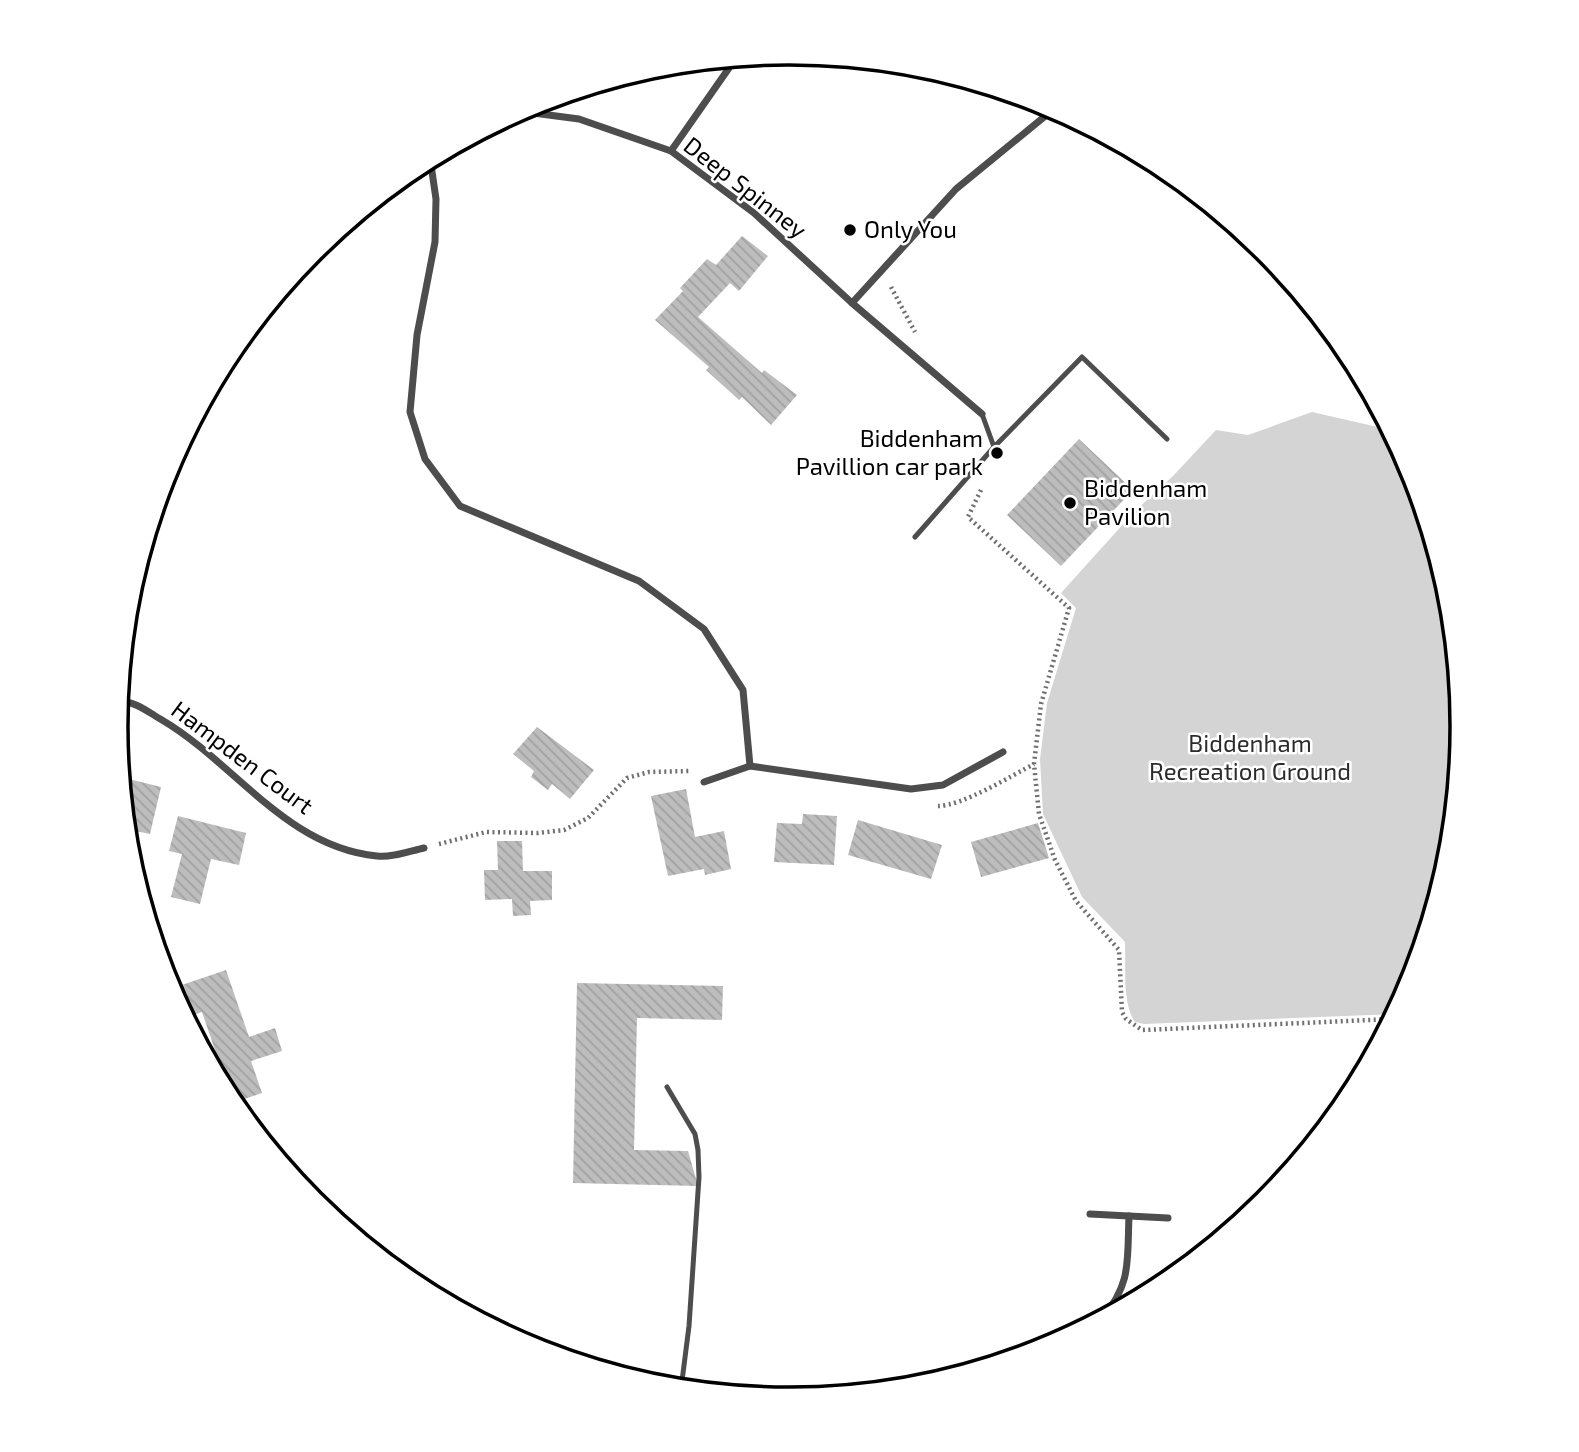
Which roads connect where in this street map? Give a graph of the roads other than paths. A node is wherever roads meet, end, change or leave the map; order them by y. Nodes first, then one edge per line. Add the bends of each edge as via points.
1 (729, 68) edge
2 (539, 114) edge
3 (1045, 116) edge
4 (671, 151) junction
5 (432, 170) edge
6 (852, 303) junction
7 (982, 414) joint
8 (1167, 439) dead end
9 (994, 447) junction
10 (915, 537) dead end
11 (129, 701) edge
12 (1003, 752) dead end
13 (750, 766) junction
14 (704, 782) road end
15 (425, 848) road end
16 (667, 1087) dead end
17 (1090, 1214) dead end
18 (1129, 1216) junction
19 (1168, 1218) dead end
20 (1116, 1301) edge
21 (682, 1379) edge

1 - 4 street
2 - 4 street, Deep Spinney via 579,119
3 - 6 street via 956,189
4 - 6 street, Deep Spinney via 754,213
5 - 13 street via 435,242 417,335 410,412 425,459 460,506 639,580 704,629 743,690
6 - 7 street, Deep Spinney
7 - 9 lane
8 - 9 lane via 1082,357
9 - 10 lane
11 - 15 street, Hampden Court via 180,731 288,822 335,848 380,857
12 - 13 street via 943,785 911,789
13 - 14 street
16 - 21 lane via 695,1134 698,1150
17 - 18 street
18 - 19 street
18 - 20 street via 1126,1282

